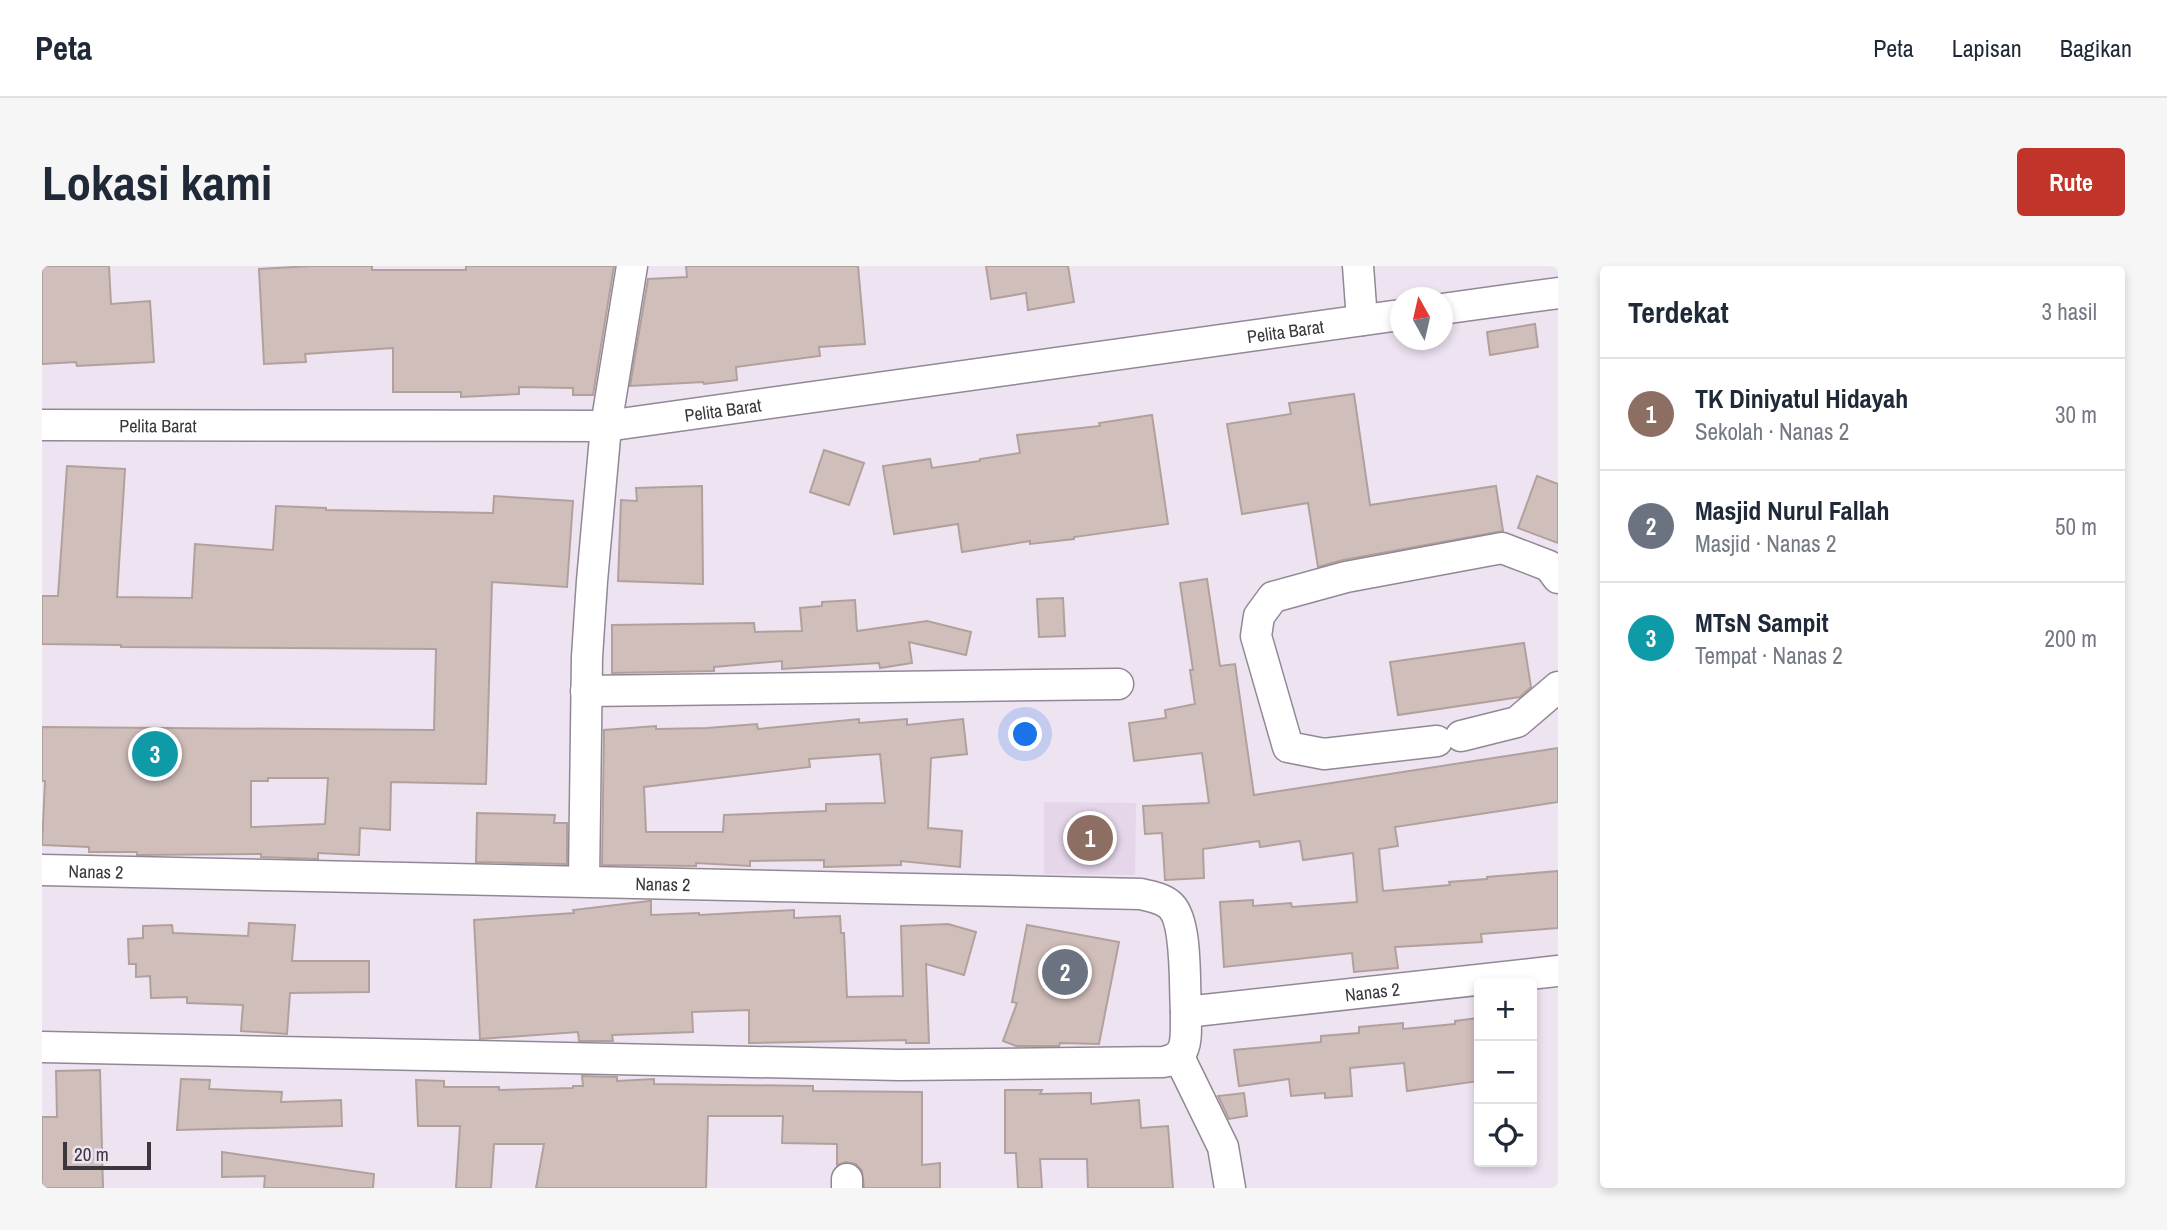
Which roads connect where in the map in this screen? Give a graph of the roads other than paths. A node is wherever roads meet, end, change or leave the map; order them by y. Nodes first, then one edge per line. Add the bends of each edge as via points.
1 (632, 266) edge
2 (1358, 266) edge
3 (1558, 293) edge
4 (1453, 308) edge
5 (1390, 316) edge
6 (1362, 320) junction
7 (42, 425) edge
8 (606, 426) junction
9 (1558, 578) edge
10 (1118, 684) dead end
11 (1558, 687) edge
12 (586, 691) junction
13 (42, 870) edge
14 (584, 881) junction
15 (1558, 971) edge
16 (1186, 1012) junction
17 (42, 1047) edge
18 (1179, 1057) junction
19 (1230, 1188) edge

1 - 8 street
2 - 6 street
3 - 4 street
5 - 6 street, Pelita Barat
6 - 8 street, Pelita Barat
7 - 8 street, Pelita Barat
8 - 12 street
9 - 11 street via 1549,566 1502,548 1334,580 1273,597 1259,616 1256,636 1288,747 1324,754 1449,738 1517,722
10 - 12 street
12 - 14 street
13 - 14 street, Nanas 2
14 - 16 street, Nanas 2 via 1141,894 1161,899 1178,917
15 - 16 street, Nanas 2
16 - 18 street, Nanas 2 via 1185,1045
17 - 18 street via 900,1065 1163,1062
18 - 19 street via 1223,1147

